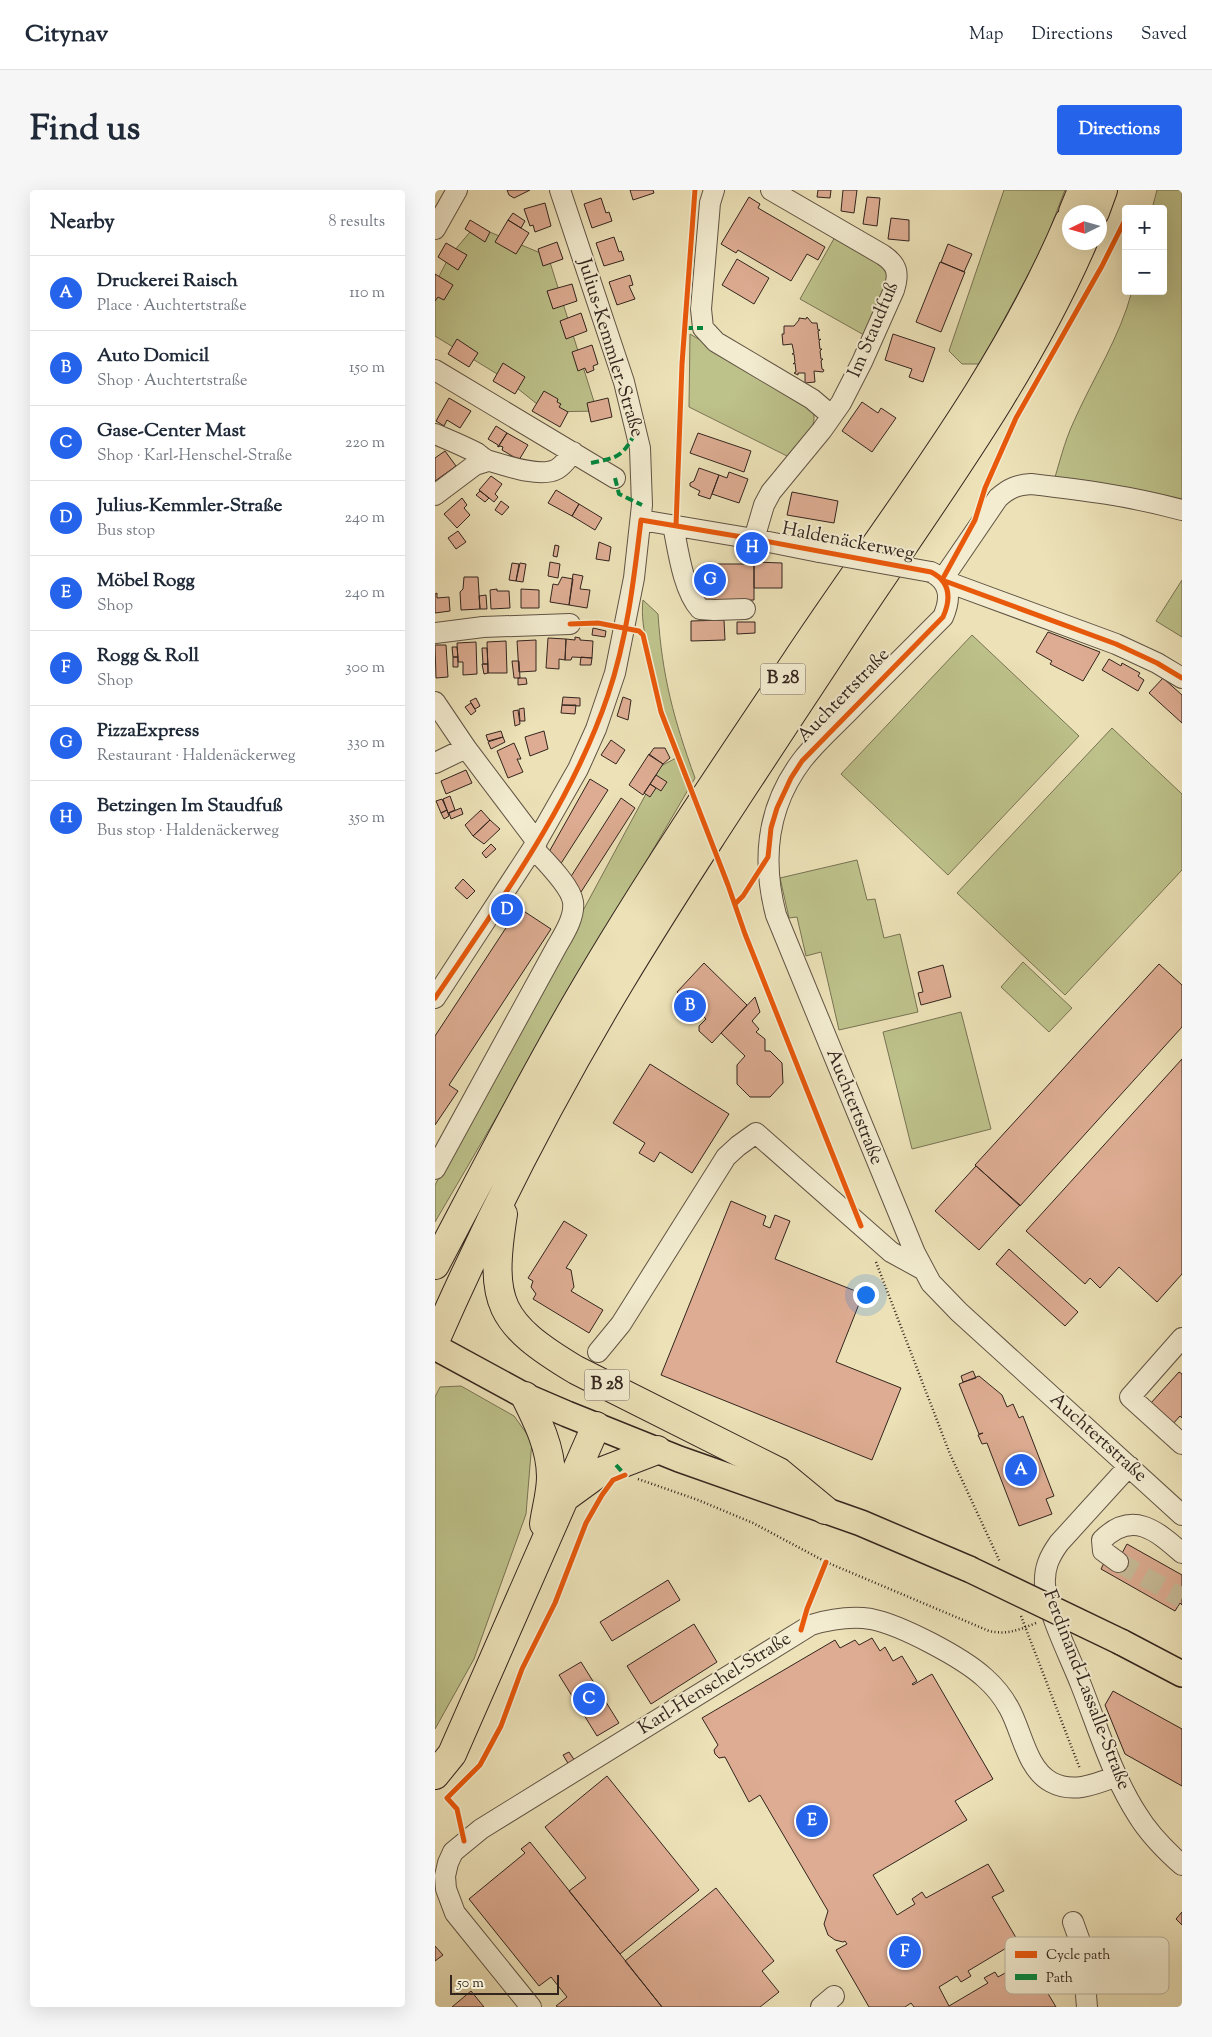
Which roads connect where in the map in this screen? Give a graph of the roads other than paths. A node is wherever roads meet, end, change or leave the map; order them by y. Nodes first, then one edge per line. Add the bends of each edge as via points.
1 (560, 190) edge
2 (714, 190) edge
3 (771, 190) edge
4 (1081, 190) edge
5 (1103, 190) edge
6 (455, 191) edge
7 (1076, 205) edge
8 (1098, 205) edge
9 (435, 229) edge
10 (1062, 236) edge
11 (1079, 250) edge
12 (435, 370) edge
13 (833, 416) junction
14 (435, 434) edge
15 (573, 452) junction
16 (488, 461) junction
17 (615, 478) dead end
18 (435, 495) edge
19 (1182, 510) edge
20 (641, 520) junction
21 (673, 526) junction
22 (754, 539) junction
23 (937, 576) junction
24 (745, 609) dead end
25 (570, 624) dead end
26 (435, 633) edge
27 (1182, 678) edge
28 (435, 702) edge
29 (466, 748) junction
30 (435, 763) edge
31 (535, 845) junction
32 (435, 998) edge
33 (435, 1169) edge
34 (507, 1187) junction
35 (435, 1265) edge
36 (922, 1269) junction
37 (1182, 1338) edge
38 (435, 1341) edge
39 (435, 1347) edge
40 (598, 1352) dead end
41 (525, 1396) junction
42 (596, 1426) junction
43 (1182, 1444) edge
44 (657, 1450) junction
45 (1129, 1466) junction
46 (566, 1497) junction
47 (825, 1510) junction
48 (1182, 1515) edge
49 (541, 1550) junction
50 (1182, 1553) edge
51 (1117, 1562) tunnel mouth
52 (1182, 1674) edge
53 (469, 1717) junction
54 (435, 1748) edge
55 (435, 1775) edge
56 (1117, 1776) junction
57 (1182, 1865) edge
58 (440, 1876) edge
59 (1073, 1922) dead end
60 (1078, 1937) edge
61 (1086, 1994) edge
62 (531, 2007) edge
63 (1087, 2007) edge

1 - 20 street, Julius-Kemmler-Straße via 631,405 642,465
2 - 13 street via 701,309 703,328 716,342 812,399
3 - 13 street, Im Staudfuß via 883,255 898,272 895,290
4 - 7 highway
5 - 8 highway
6 - 9 street
10 - 35 highway, B 28 via 1026,314 985,383 800,654 619,932 538,1070
11 - 34 highway, B 28 via 1045,321 1003,393 620,982
12 - 15 street
13 - 22 street, Im Staudfuß via 771,492
14 - 16 street
15 - 16 street via 557,470 548,472
15 - 17 street
16 - 18 street via 475,465
19 - 23 street via 1105,492 1019,485 1007,489 998,498
20 - 21 street, Haldenäckerweg
20 - 31 street, Julius-Kemmler-Straße via 630,602 608,695 578,769
21 - 22 street, Haldenäckerweg
21 - 24 street via 693,601 700,608
22 - 23 street, Haldenäckerweg, bridge
23 - 27 street, Haldenäckerweg via 1116,644
23 - 36 street, Auchtertstraße via 949,594 943,617 802,761 779,803 768,847 768,879 776,915
25 - 26 street via 483,627
28 - 29 street
29 - 30 street
29 - 31 street
31 - 32 street, Julius-Kemmler-Straße
31 - 33 street via 568,890 573,901 572,914 561,940
34 - 38 highway, B 28
34 - 47 highway, B 28 via 497,1278 500,1297 520,1330 576,1370 779,1472
36 - 40 street via 891,1252 756,1133 726,1157 621,1324
36 - 45 street, Auchtertstraße via 940,1294
37 - 43 street via 1130,1398
39 - 41 main road
41 - 42 main road
41 - 49 highway, B 28 via 543,1433 549,1457 551,1478
42 - 44 main road
42 - 46 highway, B 28
44 - 46 highway, B 28 via 599,1472
44 - 47 main road
45 - 48 street, Auchtertstraße
45 - 56 street, Ferdinand-Lassalle-Straße via 1059,1543 1049,1556 1045,1569 1047,1598
46 - 49 highway, B 28
47 - 52 main road, bridge via 969,1569
49 - 53 highway, B 28
50 - 51 street via 1149,1528 1130,1525 1116,1528 1102,1540 1103,1551
53 - 54 highway, B 28 via 446,1742
53 - 55 highway, B 28 via 452,1754
56 - 57 street, Ferdinand-Lassalle-Straße via 1146,1828
56 - 58 street, Karl-Henschel-Straße via 1087,1786 1061,1786 1050,1782 1031,1760 1009,1708 987,1679 973,1668 885,1623 839,1618 801,1630 481,1829 453,1852
58 - 62 street, Karl-Henschel-Straße via 455,1913
59 - 60 street
61 - 63 street

